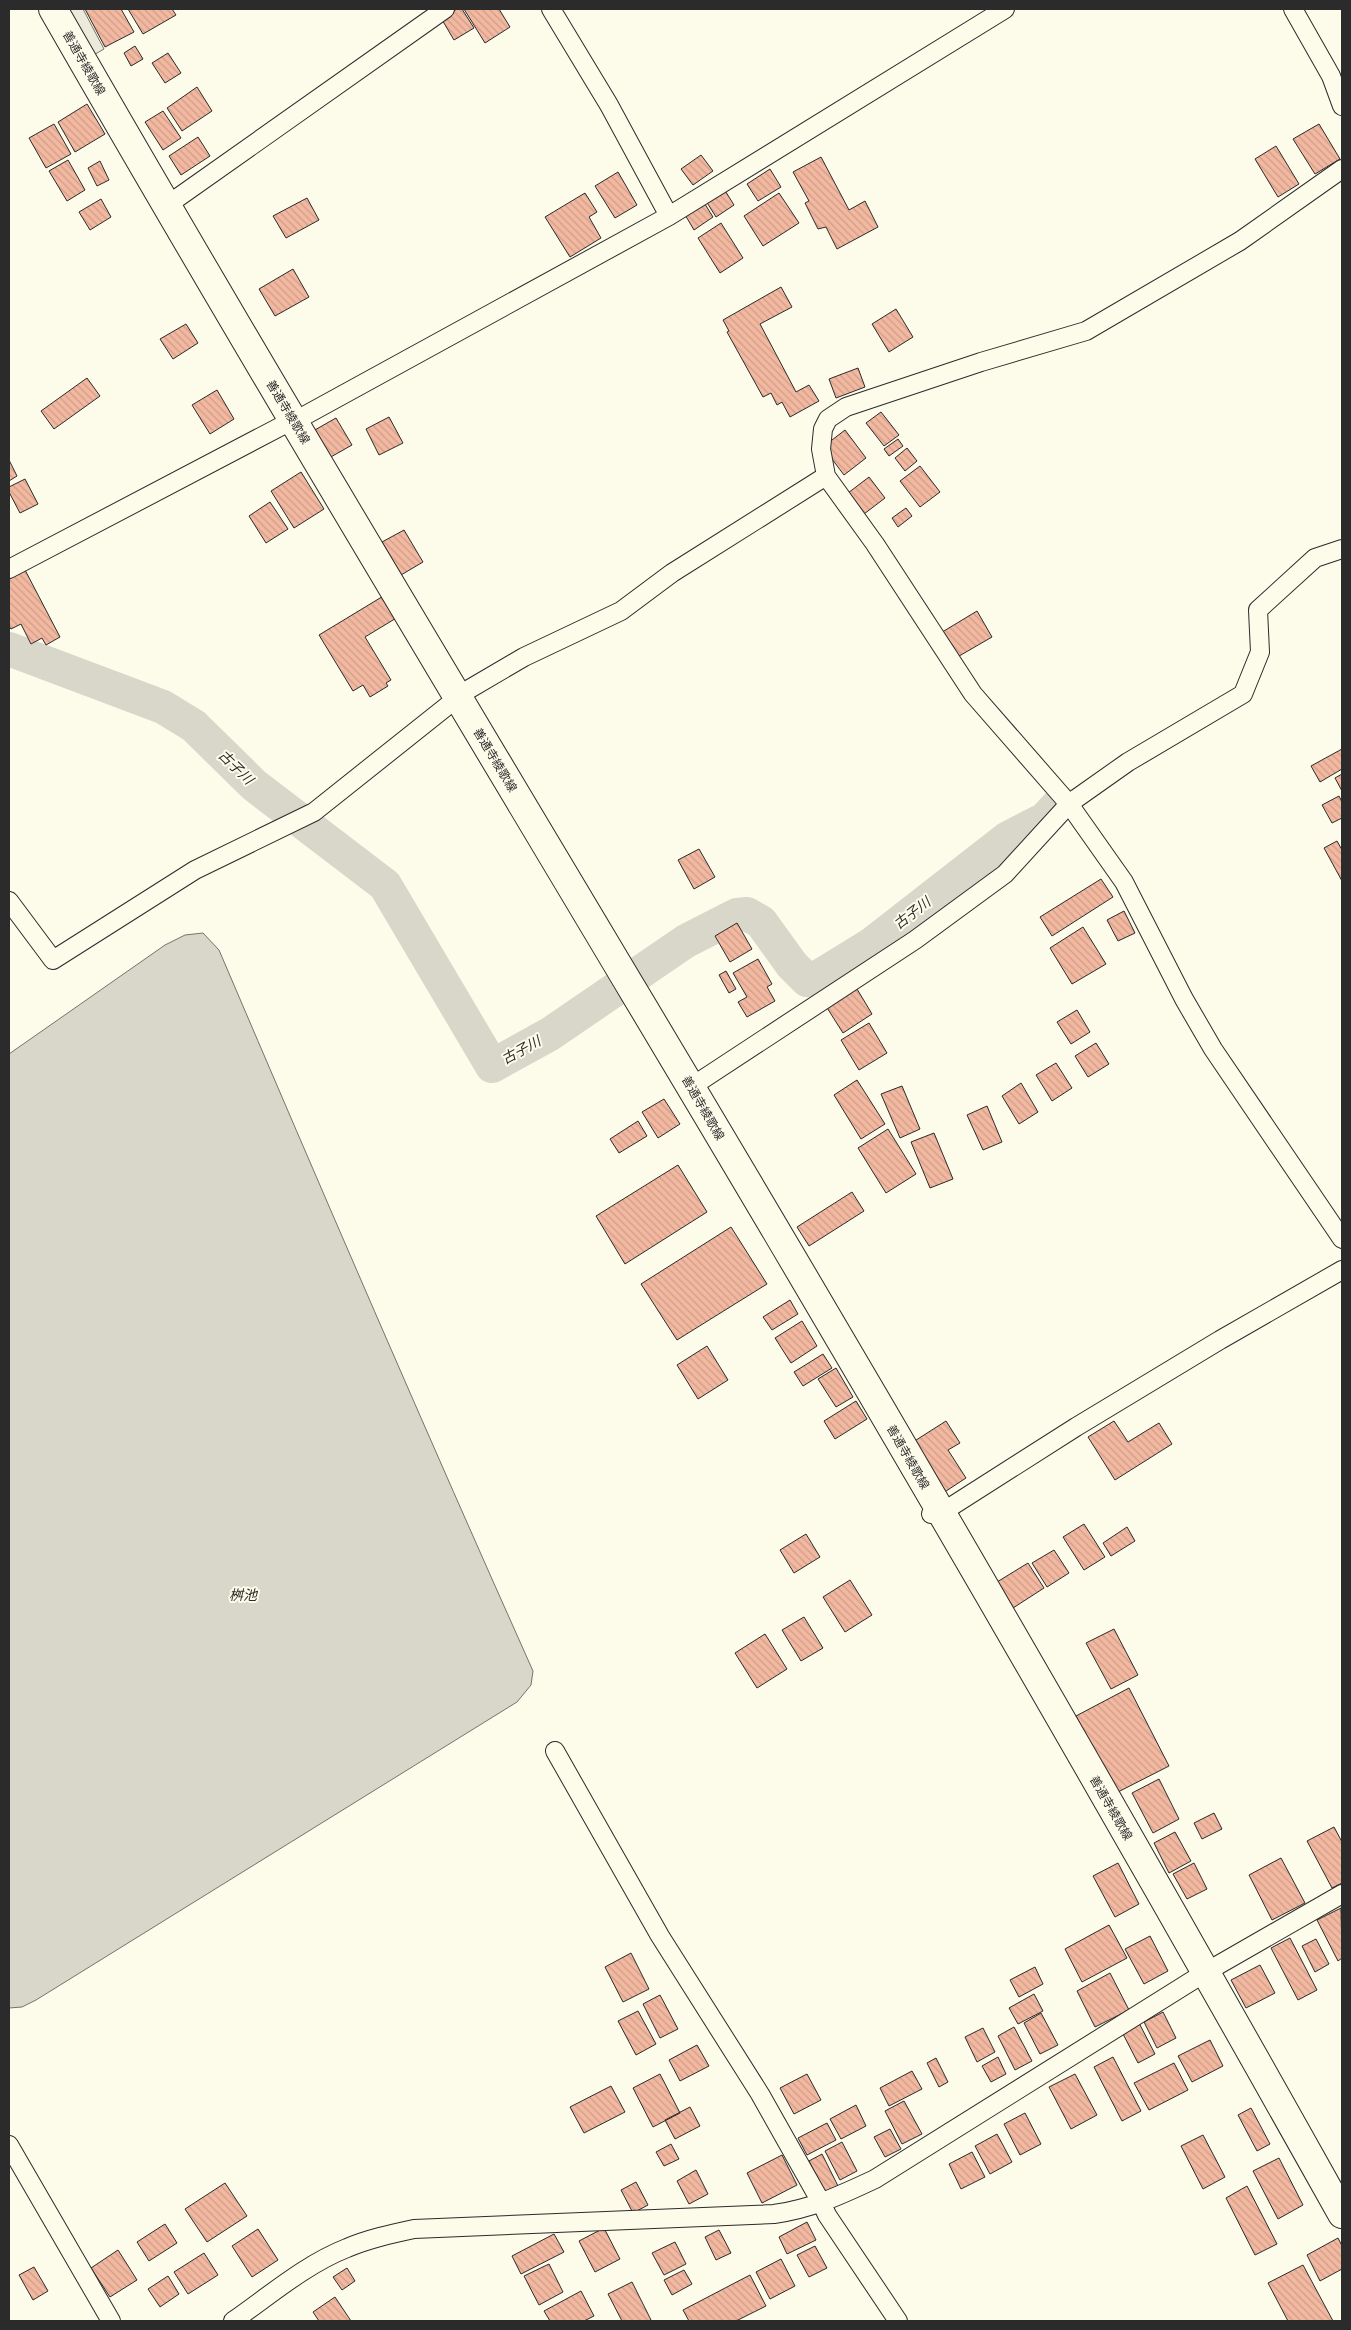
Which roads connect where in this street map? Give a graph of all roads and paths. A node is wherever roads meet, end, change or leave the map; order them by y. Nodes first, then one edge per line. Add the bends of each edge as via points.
1 (53, 9) edge
2 (445, 9) edge
3 (551, 9) edge
4 (1005, 9) edge
5 (1293, 9) edge
6 (1342, 106) edge
7 (1342, 169) edge
8 (166, 206) junction
9 (669, 216) junction
10 (293, 420) junction
11 (826, 476) junction
12 (1342, 549) edge
13 (9, 569) edge
14 (457, 698) junction
15 (1069, 804) junction
16 (9, 901) edge
17 (691, 1087) junction
18 (1342, 1239) edge
19 (1342, 1268) edge
20 (934, 1513) junction
21 (555, 1751) dead end
22 (1342, 1894) edge
23 (1206, 1972) junction
24 (9, 2145) edge
25 (822, 2204) junction
26 (1342, 2214) edge
27 (111, 2321) edge
28 (233, 2321) edge
29 (898, 2321) edge

1 - 8 main road, 善通寺綾歌線
2 - 8 street
3 - 9 street via 609,105
4 - 9 street
5 - 6 street via 1331,76
7 - 11 street via 1240,241 1086,332 981,362 846,407 828,419 823,428 821,449
8 - 10 main road, 善通寺綾歌線
9 - 10 street
10 - 13 street
10 - 14 main road, 善通寺綾歌線
11 - 14 street via 672,573 621,611 524,657
11 - 15 street via 974,694
12 - 15 street via 1315,558 1258,610 1260,652 1243,694 1128,762
14 - 16 street via 314,812 195,870 53,960
14 - 17 main road, 善通寺綾歌線
15 - 17 street via 1005,874 915,940
15 - 18 street via 1124,882 1213,1049
17 - 20 main road, 善通寺綾歌線
19 - 20 street
20 - 23 main road, 善通寺綾歌線
21 - 25 street via 660,1936 760,2094
22 - 23 street
23 - 25 street via 891,2169
23 - 26 main road, 善通寺綾歌線
24 - 27 street
25 - 28 street via 774,2214 414,2229 345,2248
25 - 29 street via 849,2251

